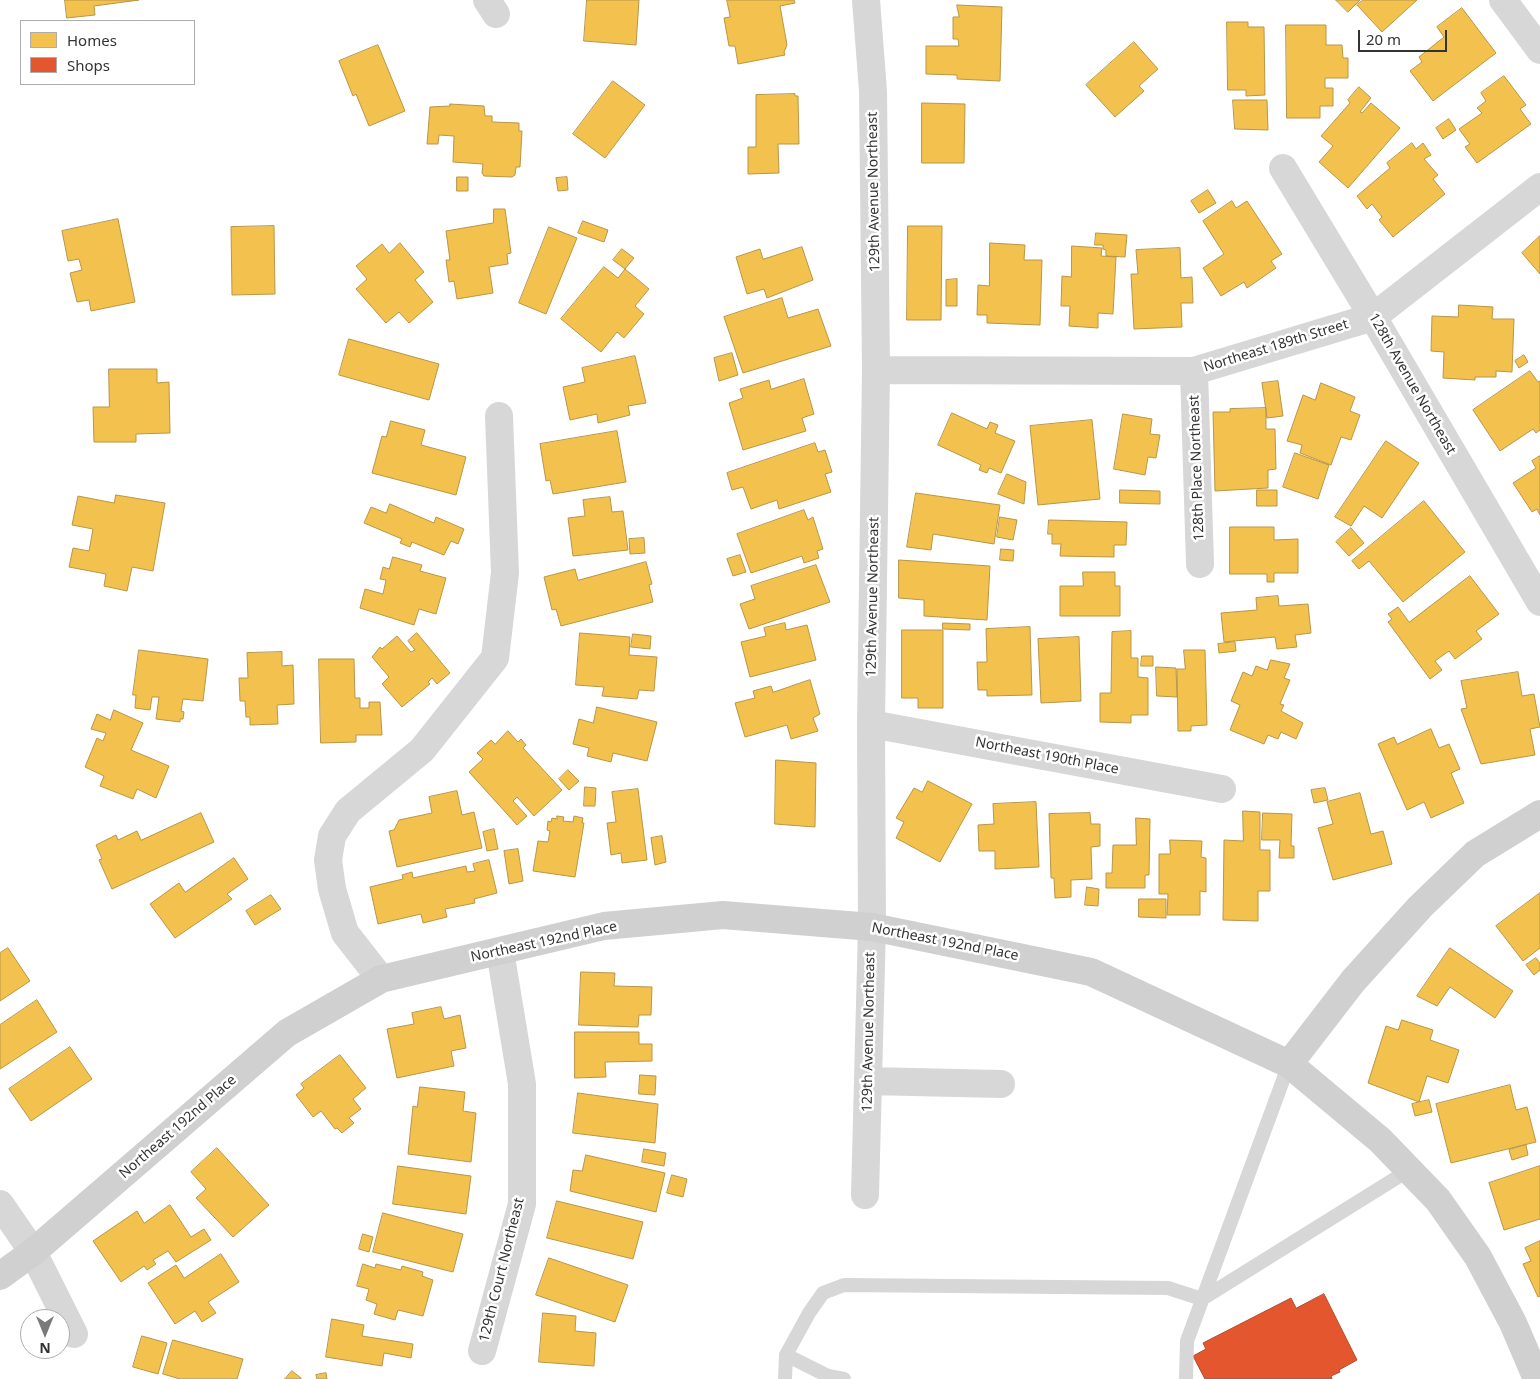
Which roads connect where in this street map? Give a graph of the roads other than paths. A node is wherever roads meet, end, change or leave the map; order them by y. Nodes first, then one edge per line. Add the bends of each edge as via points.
1 (866, 0) edge
2 (1503, 0) edge
3 (1540, 50) edge
4 (1283, 168) dead end
5 (1540, 187) edge
6 (1373, 317) junction
7 (876, 370) junction
8 (1194, 371) junction
9 (499, 416) dead end
10 (1200, 564) dead end
11 (1540, 602) edge
12 (871, 724) junction
13 (1222, 789) dead end
14 (1540, 814) edge
15 (872, 927) junction
16 (500, 951) junction
17 (381, 979) junction
18 (1289, 1064) junction
19 (868, 1081) junction
20 (1001, 1084) dead end
21 (1409, 1170) junction
22 (865, 1195) dead end
23 (0, 1204) edge
24 (33, 1252) junction
25 (0, 1276) edge
26 (1202, 1299) junction
27 (74, 1334) dead end
28 (482, 1351) dead end
29 (786, 1355) junction
30 (1533, 1378) edge
31 (785, 1379) edge
32 (844, 1379) edge
33 (1186, 1379) edge

1 - 7 street, 129th Avenue Northeast via 873,91
2 - 3 street
4 - 6 street, 128th Avenue Northeast
5 - 6 street, Northeast 189th Street
6 - 8 street, Northeast 189th Street
6 - 11 street, 128th Avenue Northeast
7 - 8 street, Northeast 189th Street
7 - 12 street, 129th Avenue Northeast
8 - 10 street, 128th Place Northeast
9 - 17 street via 505,573 495,658 422,750 348,811 332,836 328,860 332,889 345,932
12 - 13 street, Northeast 190th Place
12 - 15 street, 129th Avenue Northeast
14 - 18 main road via 1475,854 1420,908 1353,981
15 - 16 main road, Northeast 192nd Place via 723,915 604,926
15 - 18 main road, Northeast 192nd Place via 1091,972
15 - 19 street, 129th Avenue Northeast
16 - 17 main road, Northeast 192nd Place
16 - 28 street, 129th Court Northeast via 522,1084 522,1204
17 - 24 main road, Northeast 192nd Place via 287,1033
18 - 21 main road, Northeast 192nd Place via 1380,1140
18 - 26 lane
19 - 20 street
19 - 22 street, 129th Avenue Northeast
21 - 26 lane
21 - 30 main road, Northeast 192nd Place via 1438,1200 1478,1256 1513,1323
23 - 24 street
24 - 25 main road, Northeast 192nd Place
24 - 27 street
26 - 29 lane via 1168,1288 844,1284 823,1293
26 - 33 lane via 1186,1341
29 - 31 lane
29 - 32 lane via 828,1376

